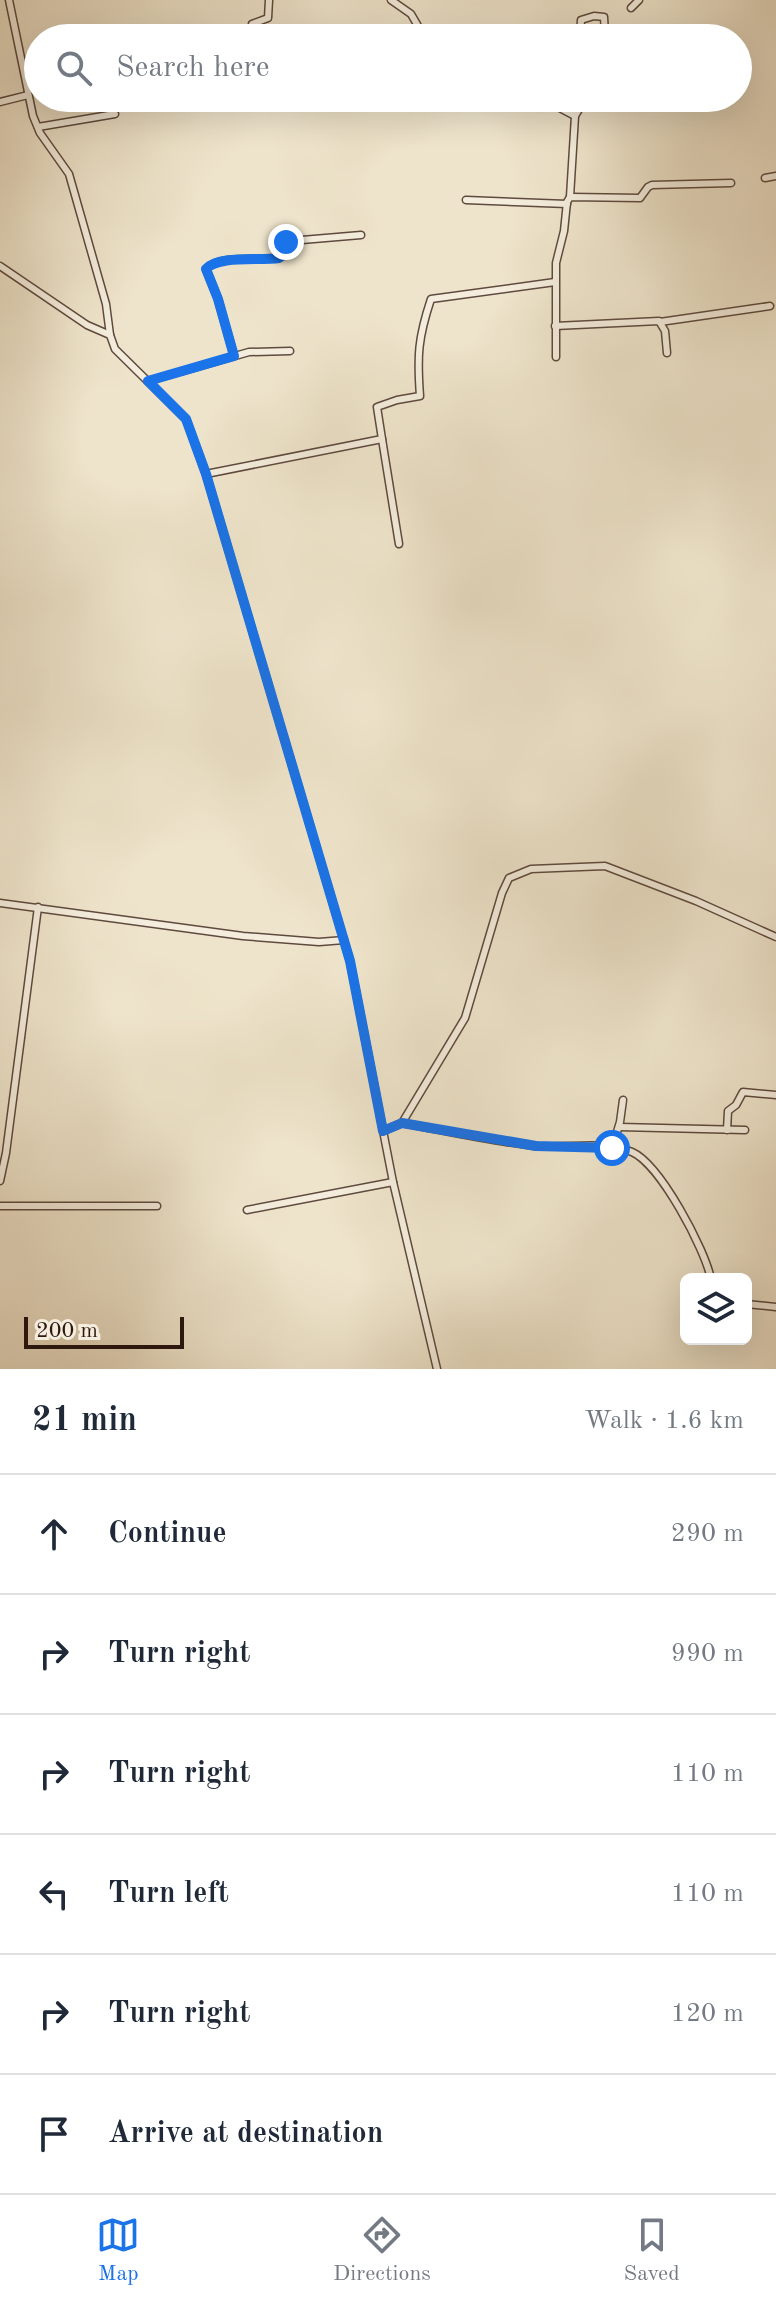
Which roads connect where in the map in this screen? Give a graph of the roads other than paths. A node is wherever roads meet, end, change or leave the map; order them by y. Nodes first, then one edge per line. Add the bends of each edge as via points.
1 (9, 0) edge
2 (269, 0) edge
3 (391, 0) edge
4 (639, 0) edge
5 (631, 8) dead end
6 (252, 24) edge
7 (417, 24) edge
8 (581, 24) edge
9 (604, 24) edge
10 (24, 75) edge
11 (24, 96) edge
12 (0, 102) edge
13 (33, 112) edge
14 (567, 112) edge
15 (577, 112) edge
16 (115, 114) dead end
17 (575, 116) junction
18 (38, 127) junction
19 (776, 176) edge
20 (765, 178) dead end
21 (731, 183) dead end
22 (466, 200) dead end
23 (568, 201) junction
24 (361, 235) dead end
25 (0, 266) edge
26 (555, 282) junction
27 (770, 306) dead end
28 (660, 322) junction
29 (555, 326) junction
30 (110, 335) junction
31 (290, 351) dead end
32 (667, 353) dead end
33 (234, 356) junction
34 (556, 357) dead end
35 (148, 381) junction
36 (382, 439) junction
37 (206, 474) junction
38 (399, 544) dead end
39 (0, 903) edge
40 (38, 907) junction
41 (776, 937) edge
42 (344, 940) junction
43 (776, 1095) edge
44 (623, 1100) dead end
45 (402, 1123) junction
46 (619, 1127) junction
47 (727, 1130) junction
48 (745, 1130) dead end
49 (383, 1131) junction
50 (612, 1148) junction
51 (0, 1181) edge
52 (393, 1182) junction
53 (0, 1206) edge
54 (157, 1206) dead end
55 (247, 1210) dead end
56 (709, 1273) edge
57 (752, 1305) edge
58 (776, 1307) edge
59 (437, 1369) edge

1 - 10 street
2 - 6 street via 268,18
3 - 7 street
4 - 5 street
8 - 9 street via 594,16 604,17
11 - 12 street
13 - 18 street
14 - 17 street
15 - 17 street
16 - 18 street
17 - 23 street
18 - 30 street via 69,174
19 - 20 street
21 - 23 street via 652,185 640,198
22 - 23 street
23 - 26 street
24 - 33 street via 290,241 279,258 208,266
25 - 30 street
26 - 29 street
26 - 36 street via 431,299 417,351 420,396 377,407
27 - 28 street
28 - 29 street
28 - 32 street
29 - 34 street
30 - 35 street via 115,349
31 - 33 street
33 - 35 street
35 - 37 street via 186,419
36 - 37 street
36 - 38 street
37 - 42 street
39 - 40 street
40 - 42 street via 243,936
40 - 51 street
41 - 45 street via 605,866 531,869 509,878 465,1018
42 - 49 street
43 - 47 street via 743,1092 728,1111
44 - 46 street
45 - 49 street
45 - 50 street via 536,1146
46 - 47 street
46 - 50 street
47 - 48 street
49 - 52 street
50 - 56 street via 633,1152 654,1169 693,1231
52 - 55 street
52 - 59 street
53 - 54 street
57 - 58 street

